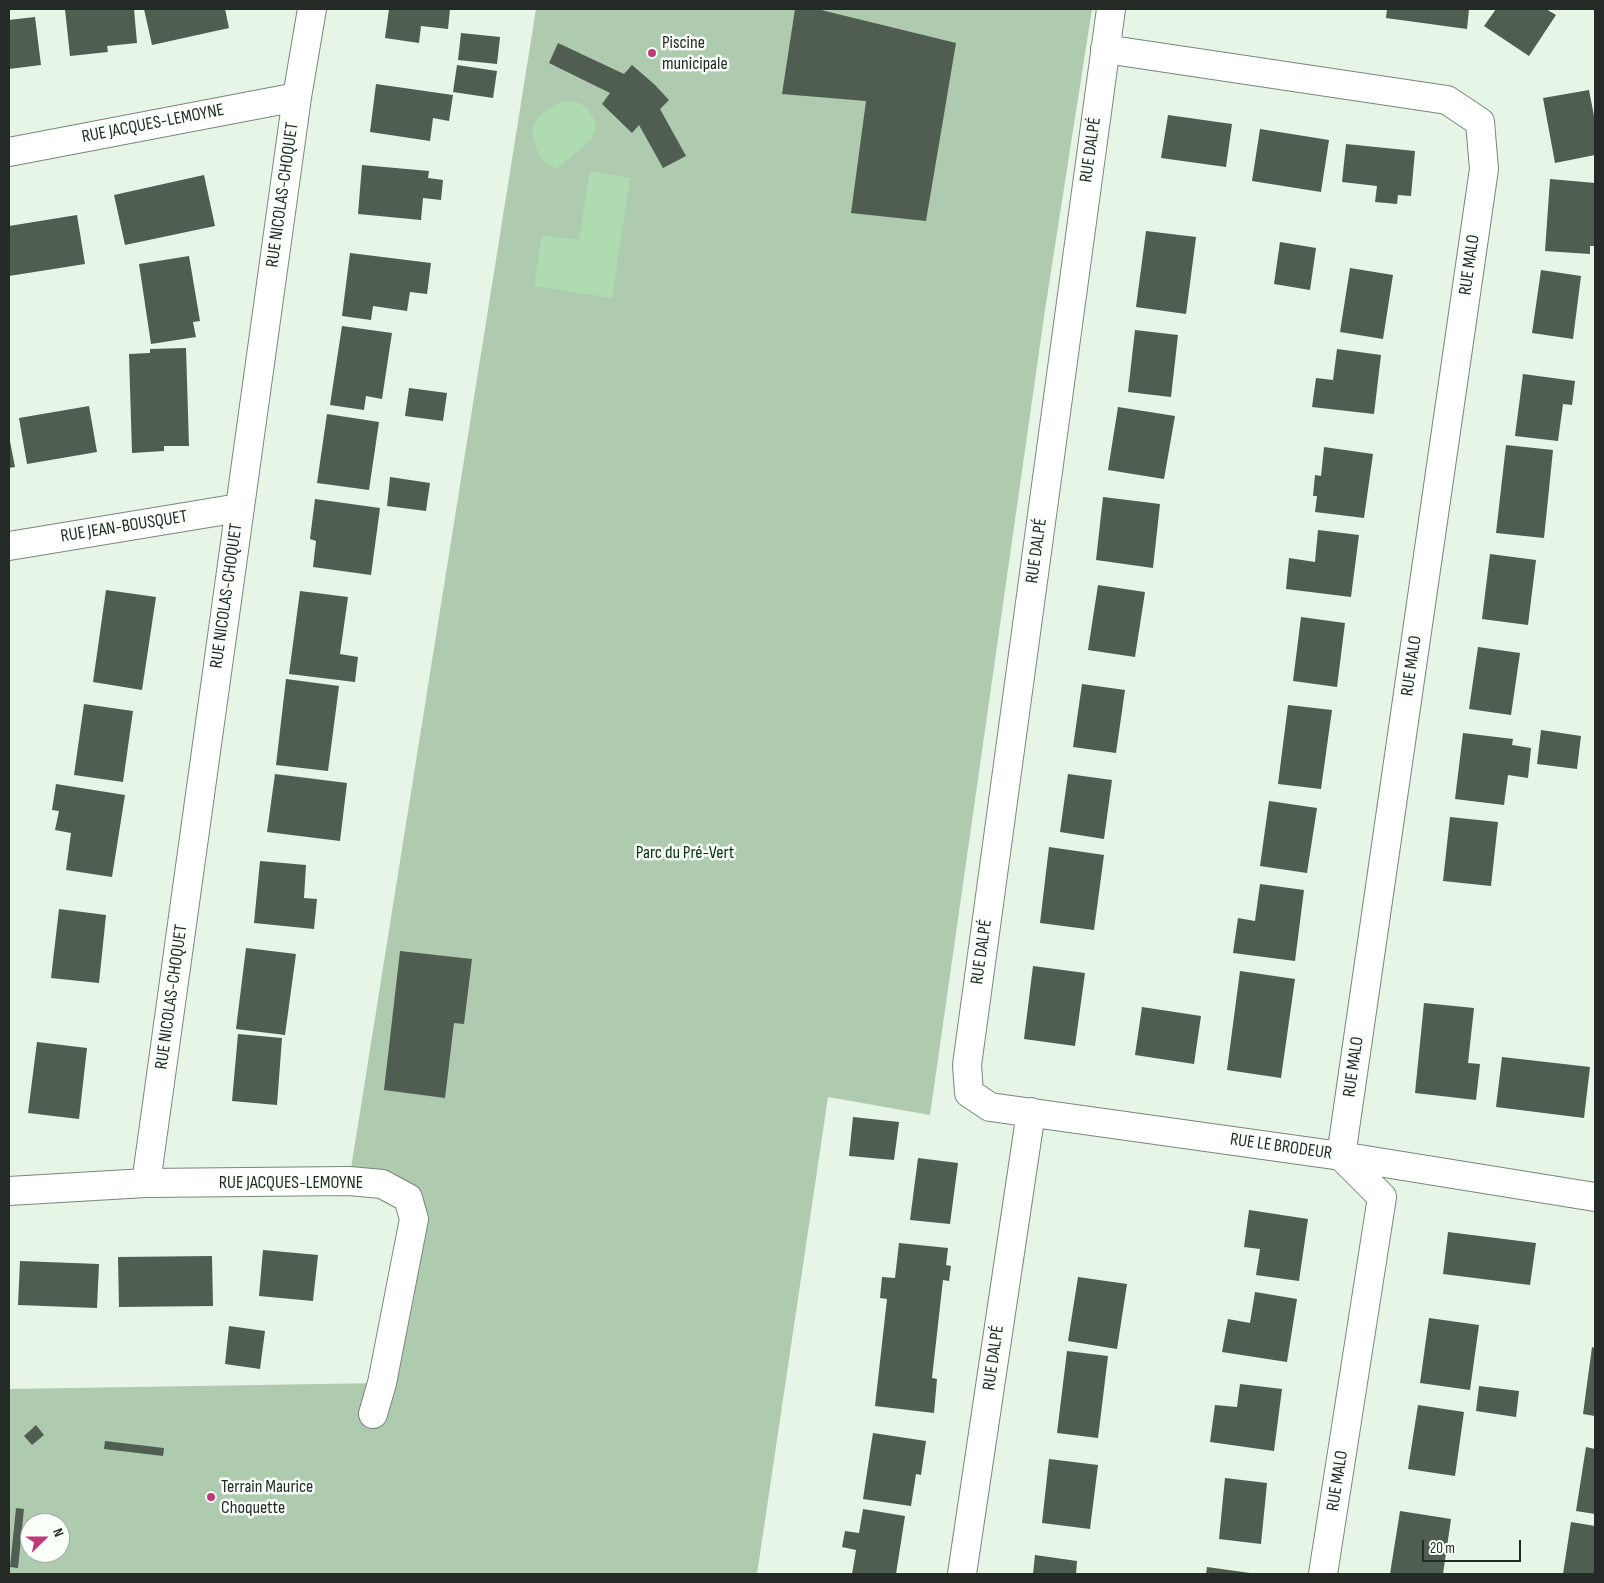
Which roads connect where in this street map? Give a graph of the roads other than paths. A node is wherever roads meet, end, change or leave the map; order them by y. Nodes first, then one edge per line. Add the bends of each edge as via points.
1 (312, 9) edge
2 (1111, 9) edge
3 (1105, 49) junction
4 (297, 97) junction
5 (9, 152) edge
6 (239, 508) junction
7 (9, 546) edge
8 (970, 1093) joint
9 (1030, 1112) junction
10 (1341, 1156) junction
11 (146, 1183) junction
12 (9, 1191) edge
13 (1595, 1196) edge
14 (373, 1414) dead end
15 (962, 1574) edge
16 (1323, 1574) edge

1 - 4 street, RUE NICOLAS-CHOQUET
2 - 3 street, RUE DALPÉ
3 - 8 street, RUE DALPÉ via 967,1065
3 - 10 street, RUE MALO via 1447,100 1480,122 1484,169
4 - 5 street, RUE JACQUES-LEMOYNE
4 - 6 street, RUE NICOLAS-CHOQUET
6 - 7 street, RUE JEAN-BOUSQUET
6 - 11 street, RUE NICOLAS-CHOQUET
8 - 9 street, RUE LE BRODEUR via 990,1106
9 - 10 street, RUE LE BRODEUR
9 - 15 street, RUE DALPÉ
10 - 13 street, RUE LE BRODEUR
10 - 16 street, RUE MALO via 1382,1197
11 - 12 street, RUE JACQUES-LEMOYNE
11 - 14 street, RUE JACQUES-LEMOYNE via 349,1181 382,1184 408,1198 414,1219

